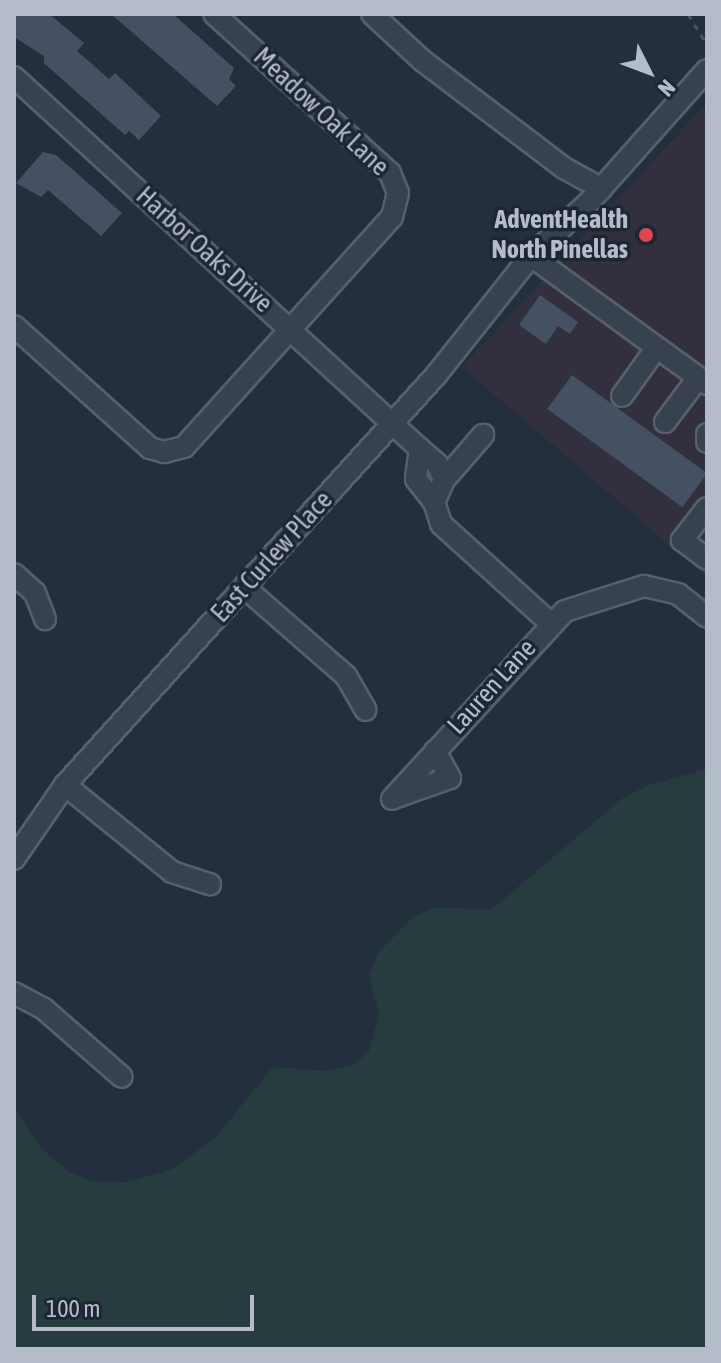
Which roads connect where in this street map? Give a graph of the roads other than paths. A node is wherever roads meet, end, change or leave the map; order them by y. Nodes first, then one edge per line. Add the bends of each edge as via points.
1 (214, 14) edge
2 (372, 14) edge
3 (707, 70) edge
4 (14, 77) edge
5 (602, 189) junction
6 (531, 256) junction
7 (14, 326) edge
8 (291, 329) junction
9 (655, 350) junction
10 (702, 381) edge
11 (622, 396) dead end
12 (665, 422) dead end
13 (393, 423) junction
14 (707, 434) edge
15 (483, 435) dead end
16 (707, 442) edge
17 (420, 449) junction
18 (444, 480) junction
19 (434, 502) junction
20 (707, 508) edge
21 (707, 559) edge
22 (14, 574) edge
23 (244, 587) junction
24 (707, 617) edge
25 (45, 619) dead end
26 (549, 622) junction
27 (366, 710) dead end
28 (435, 751) dead end
29 (65, 785) junction
30 (14, 859) edge
31 (210, 884) dead end
32 (14, 993) edge
33 (122, 1077) dead end

1 - 8 street, Meadow Oak Lane via 390,173 398,193 392,217
2 - 5 street via 423,61 564,168
3 - 5 street, East Curlew Place
4 - 8 street, Harbor Oaks Drive
5 - 6 street, East Curlew Place
6 - 9 street
6 - 13 street, East Curlew Place
7 - 8 street, Meadow Oak Lane via 150,448 164,452 192,440
8 - 13 street, Harbor Oaks Drive
9 - 10 street
9 - 11 street
10 - 12 street
13 - 17 street
13 - 23 street, East Curlew Place
14 - 16 street
15 - 18 street
17 - 18 street via 437,464
17 - 19 street, Lauren Lane via 416,479
18 - 19 street
19 - 26 street, Lauren Lane via 441,524
20 - 21 street via 682,540
22 - 25 street via 35,593
23 - 27 street via 346,676
23 - 29 street, East Curlew Place
24 - 26 street, Lauren Lane via 678,594 644,586 584,602
26 - 28 street, Lauren Lane
29 - 30 street, East Curlew Place
29 - 31 street via 172,872
32 - 33 street via 44,1009

